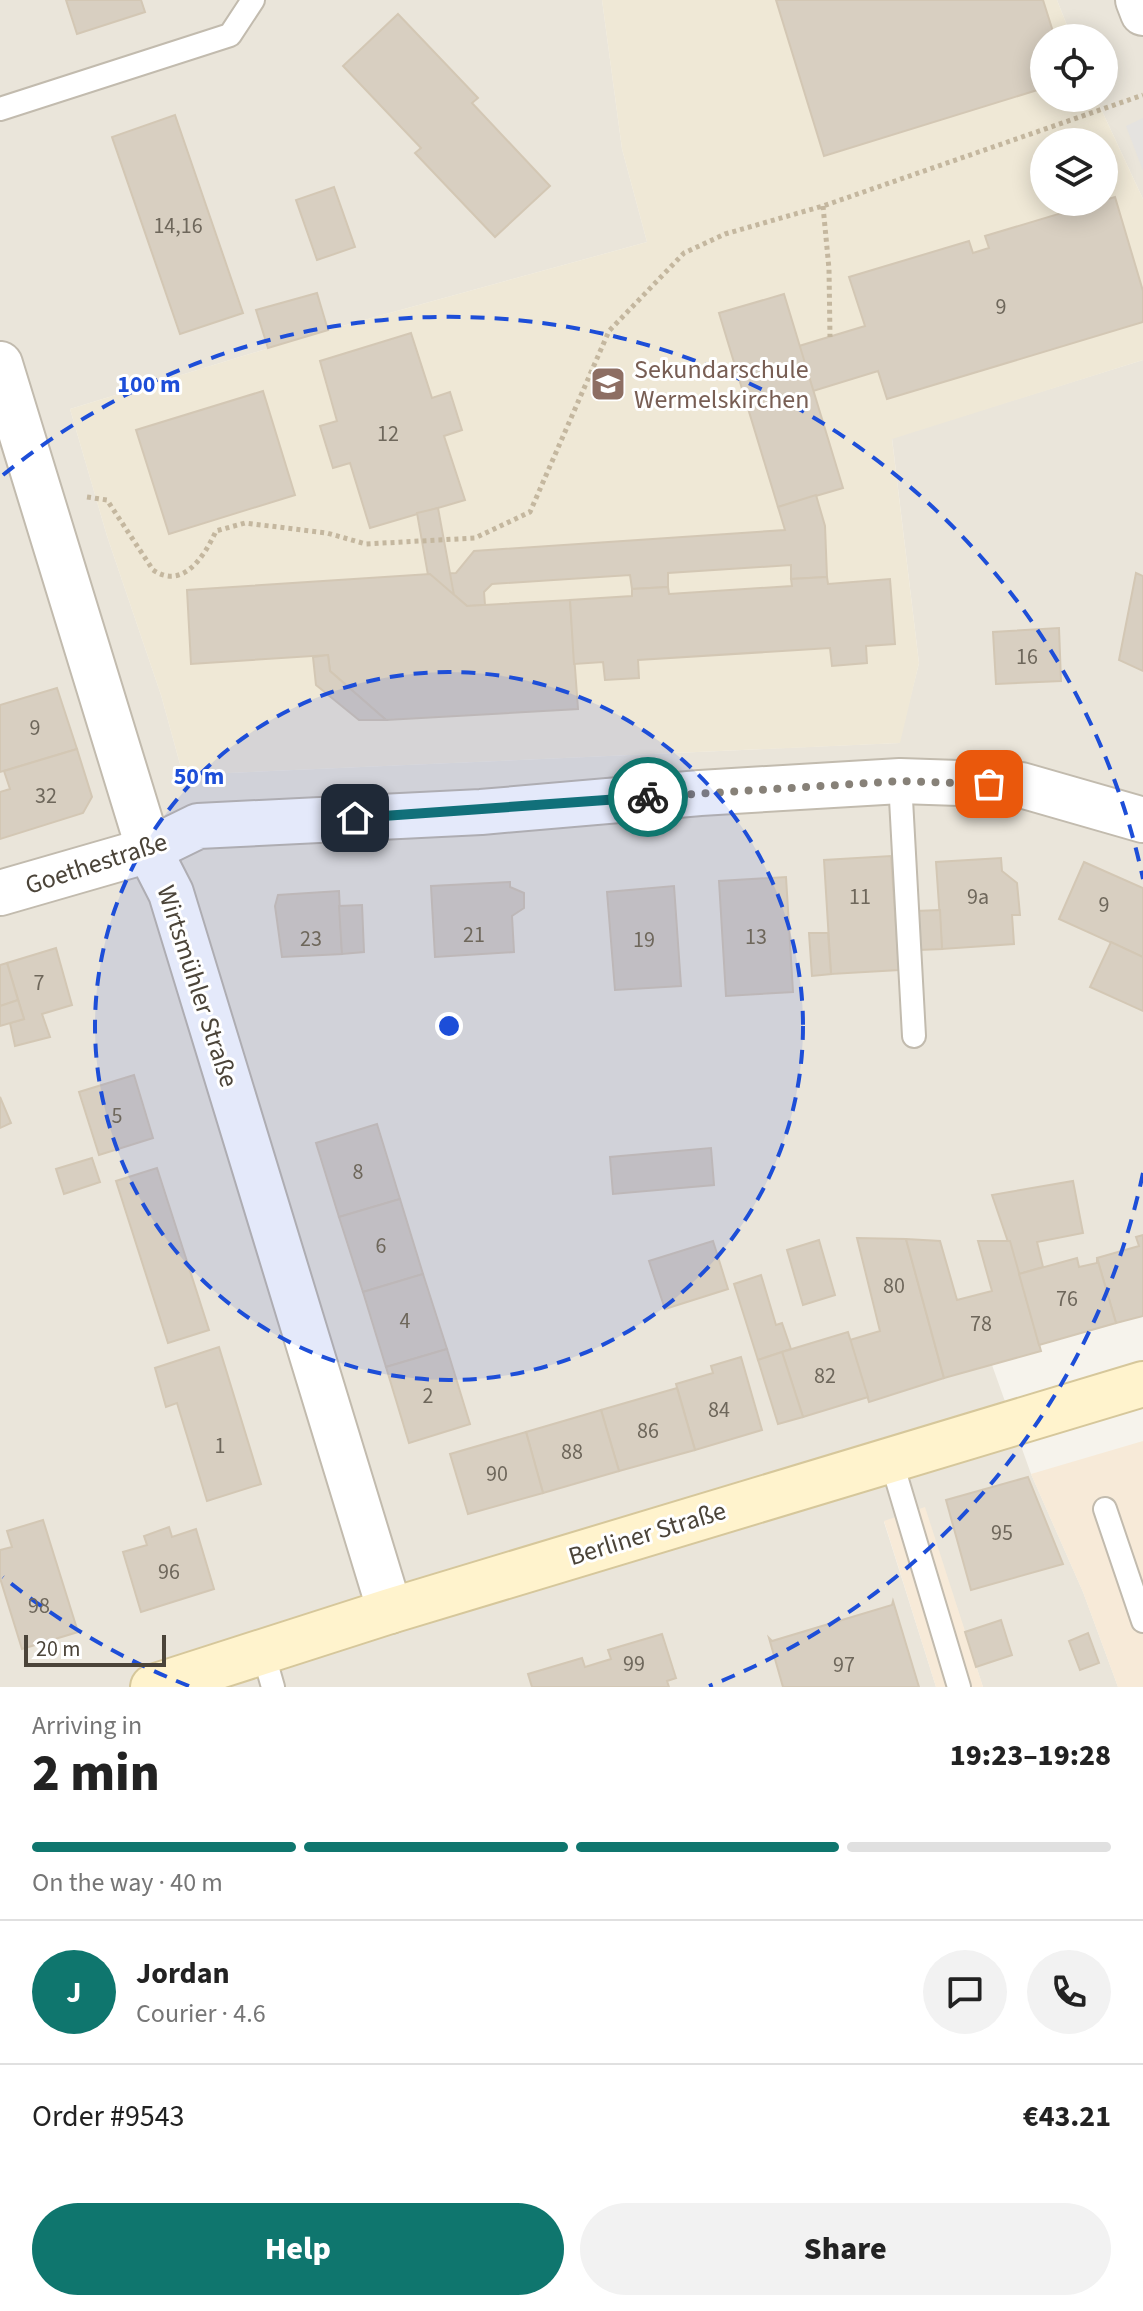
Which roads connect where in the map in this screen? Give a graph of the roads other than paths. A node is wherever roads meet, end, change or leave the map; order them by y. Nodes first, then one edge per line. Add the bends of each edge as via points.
1 (253, 0) edge
2 (1138, 0) edge
3 (1143, 13) edge
4 (0, 109) edge
5 (0, 364) edge
6 (11, 442) edge
7 (900, 781) junction
8 (1143, 820) edge
9 (149, 850) junction
10 (0, 893) edge
11 (914, 1036) dead end
12 (1143, 1384) edge
13 (891, 1460) junction
14 (1105, 1509) dead end
15 (390, 1611) junction
16 (1143, 1621) edge
17 (268, 1669) edge
18 (153, 1687) edge
19 (959, 1687) edge

1 - 4 lane via 230,35
2 - 3 street
5 - 6 street, Wirtsmühler Straße
6 - 9 street, Wirtsmühler Straße via 38,489
7 - 8 street, Goethestraße via 1021,785
7 - 9 street, Goethestraße via 481,812 198,826
7 - 11 lane
9 - 10 street, Goethestraße
9 - 15 street, Wirtsmühler Straße via 171,893
12 - 13 main road, Berliner Straße
13 - 15 main road, Berliner Straße
13 - 19 lane
14 - 16 lane
15 - 17 main road, Berliner Straße
17 - 18 main road, Berliner Straße

